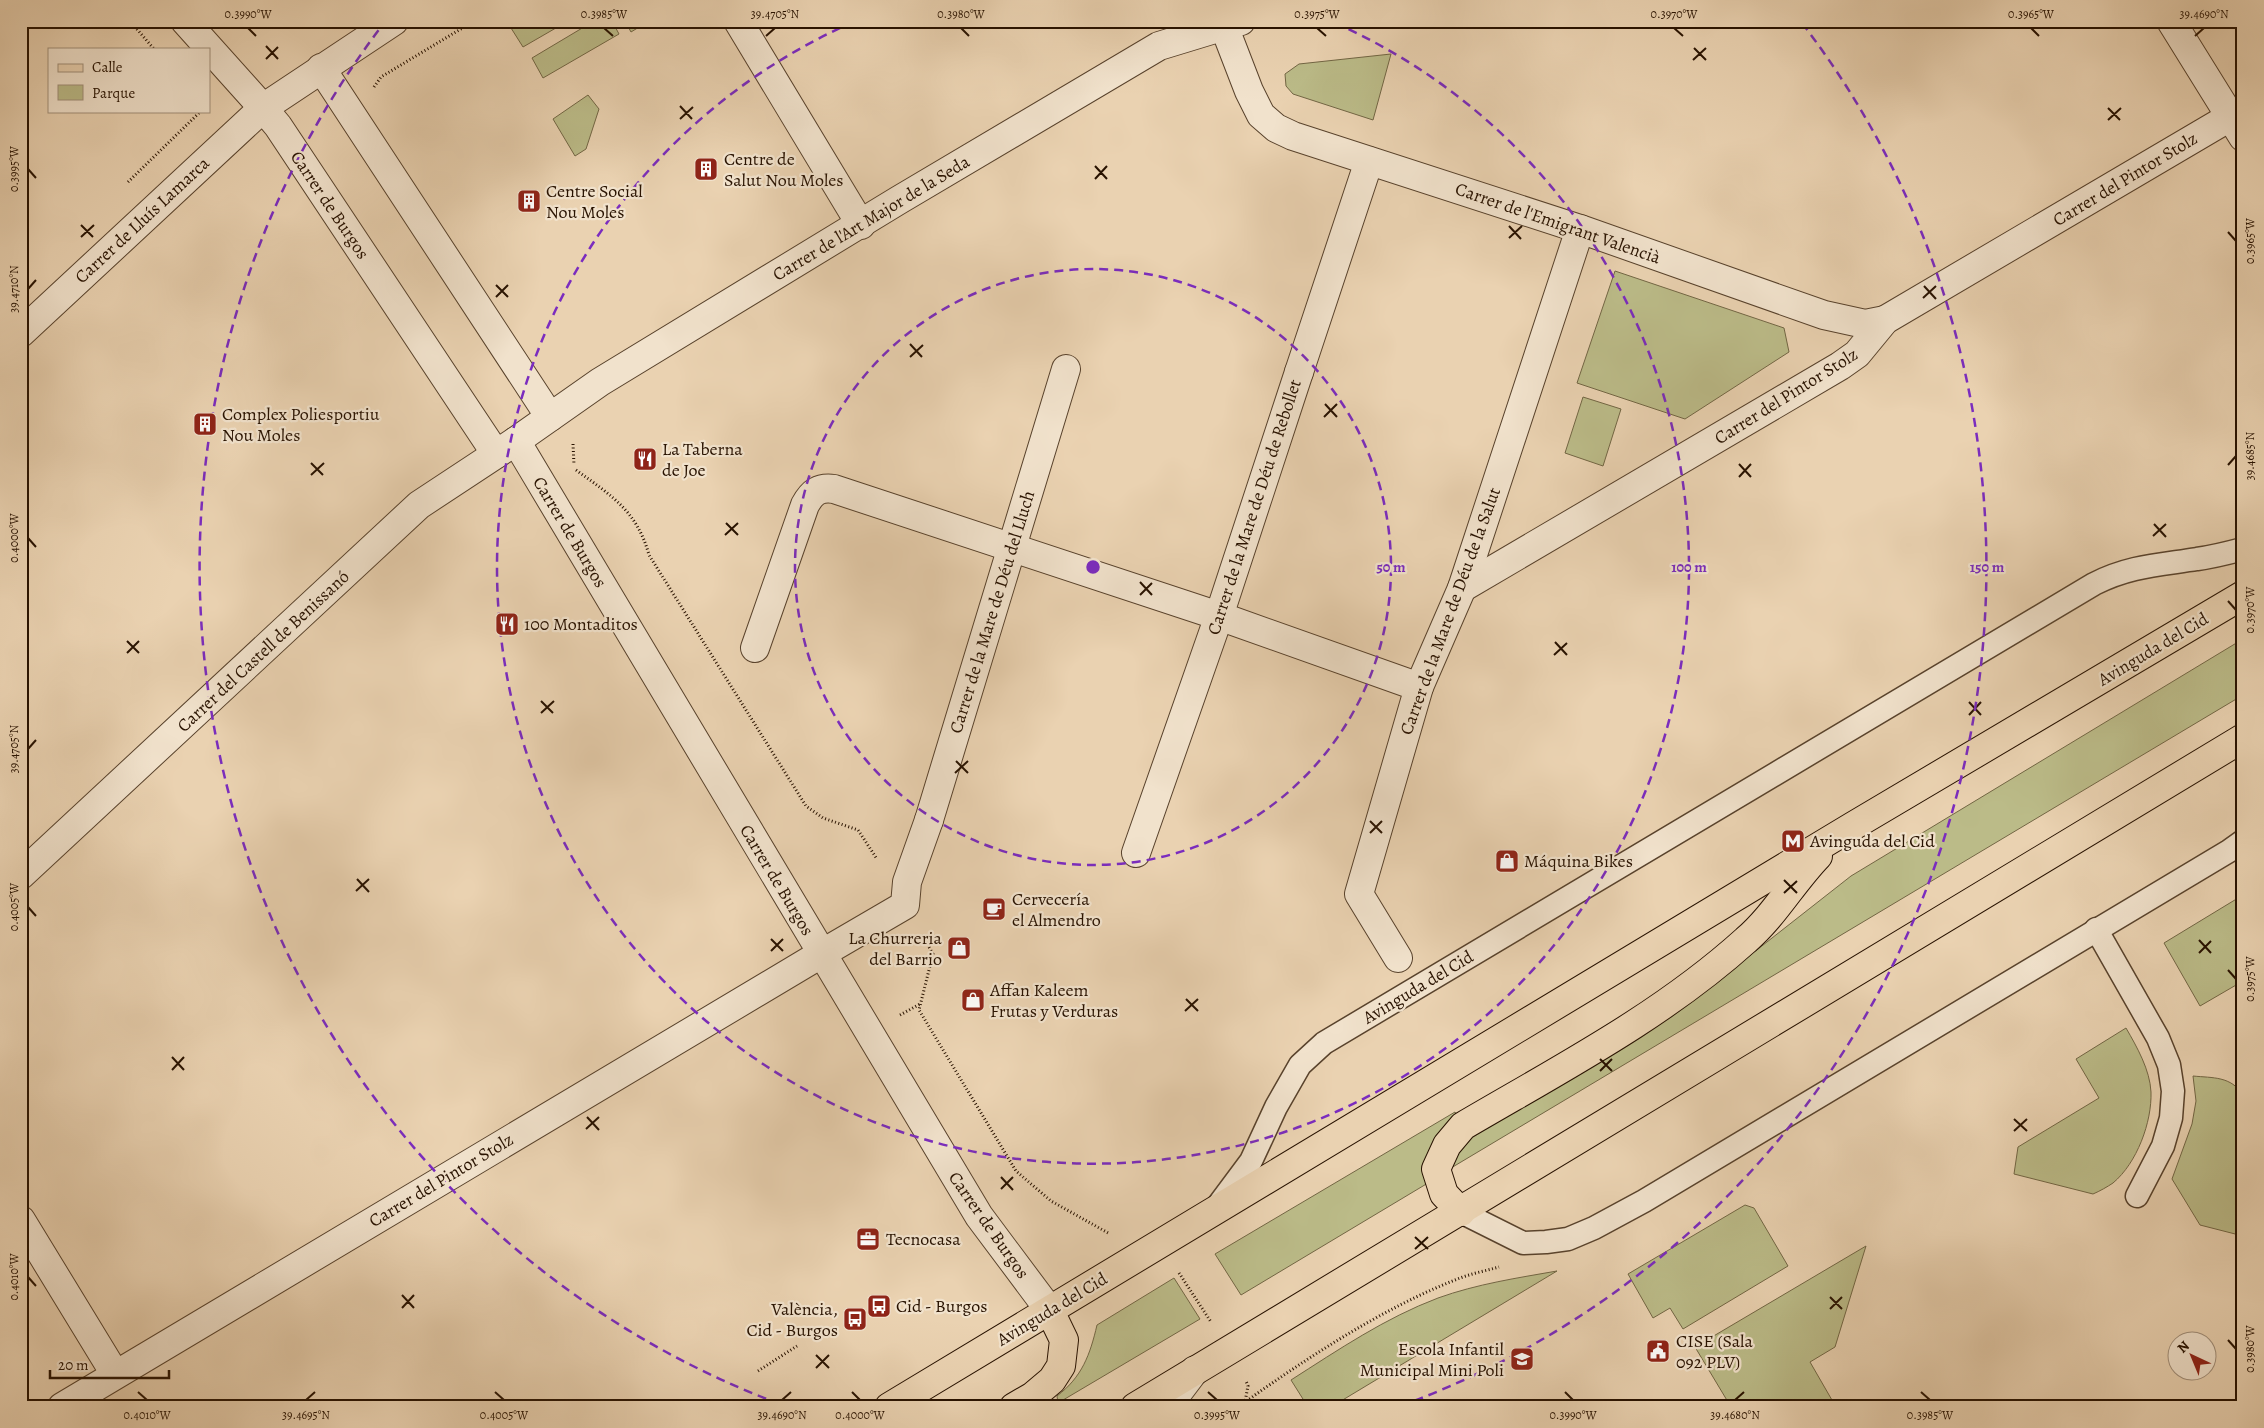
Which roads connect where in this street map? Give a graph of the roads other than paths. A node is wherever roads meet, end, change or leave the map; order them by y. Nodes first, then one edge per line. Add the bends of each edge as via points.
1 (394, 21) edge
2 (738, 21) edge
3 (2171, 21) edge
4 (1229, 23) edge
5 (195, 27) edge
6 (321, 68) junction
7 (263, 108) junction
8 (2237, 127) edge
9 (1369, 161) junction
10 (861, 225) junction
11 (1580, 229) junction
12 (1885, 320) junction
13 (21, 333) edge
14 (1066, 369) dead end
15 (550, 416) junction
16 (506, 448) junction
17 (1012, 548) junction
18 (2243, 549) edge
19 (1462, 588) junction
20 (2243, 596) edge
21 (1219, 616) junction
22 (755, 648) dead end
23 (1419, 687) junction
24 (2243, 738) edge
25 (1853, 826) junction
26 (2243, 840) edge
27 (1136, 853) dead end
28 (21, 875) edge
29 (2096, 929) junction
30 (821, 954) junction
31 (1398, 958) dead end
32 (2137, 1196) dead end
33 (1214, 1210) junction
34 (1461, 1212) junction
35 (21, 1220) edge
36 (1050, 1311) junction
37 (1198, 1367) junction
38 (115, 1374) junction
39 (62, 1407) edge
40 (888, 1407) edge
41 (1014, 1407) edge
42 (1135, 1407) edge
43 (1168, 1407) edge

1 - 6 street, Carrer de Lluís Lamarca
2 - 10 street
3 - 8 street
4 - 9 street, Carrer de l'Emigrant Valencià via 1249,91 1261,115 1276,128 1293,136
4 - 10 street, Carrer de l'Art Major de la Seda via 1159,46
5 - 7 street, Carrer de Burgos
6 - 7 street, Carrer de Lluís Lamarca
6 - 15 street
7 - 13 street, Carrer de Lluís Lamarca
7 - 16 street, Carrer de Burgos
8 - 12 street, Carrer del Pintor Stolz
9 - 11 street, Carrer de l'Emigrant Valencià
9 - 21 street, Carrer de la Mare de Déu de Rebollet
10 - 15 street, Carrer de l'Art Major de la Seda via 600,382
11 - 12 street, Carrer de l'Emigrant Valencià via 1824,315 1865,324
11 - 19 street, Carrer de la Mare de Déu de la Salut
12 - 19 street, Carrer del Pintor Stolz via 1857,354 1840,366
14 - 17 street, Carrer de la Mare de Déu del Lluch
15 - 16 street, Carrer de l'Art Major de la Seda
16 - 28 street, Carrer del Castell de Benissanó via 419,505
16 - 30 street, Carrer de Burgos via 653,668
17 - 21 street
17 - 22 street via 834,489 815,490 805,505
17 - 30 street, Carrer de la Mare de Déu del Lluch via 907,882 905,906
18 - 33 lane, Avinguda del Cid via 2114,573 1324,1044 1300,1065 1251,1161
19 - 23 street, Carrer de la Mare de Déu de la Salut
20 - 25 main road, Avinguda del Cid
21 - 23 street
21 - 27 street, Carrer de la Mare de Déu de Rebollet
23 - 31 street, Carrer de la Mare de Déu de la Salut via 1359,894
24 - 34 main road
25 - 33 main road, Avinguda del Cid
25 - 34 main road via 1817,857 1774,912 1747,940 1695,983 1639,1022 1463,1126 1447,1145 1436,1169 1444,1194
26 - 29 lane
29 - 32 lane via 2158,1038 2169,1065 2173,1091 2164,1146
29 - 34 lane via 1594,1228 1568,1239 1523,1243
30 - 36 street, Carrer de Burgos via 979,1216
30 - 38 street, Carrer del Pintor Stolz
33 - 36 main road, Avinguda del Cid
34 - 37 main road
35 - 38 street
36 - 40 main road, Avinguda del Cid
36 - 41 main road via 1064,1340 1061,1366 1052,1380
37 - 42 main road
37 - 43 street
38 - 39 street, Carrer del Pintor Stolz

